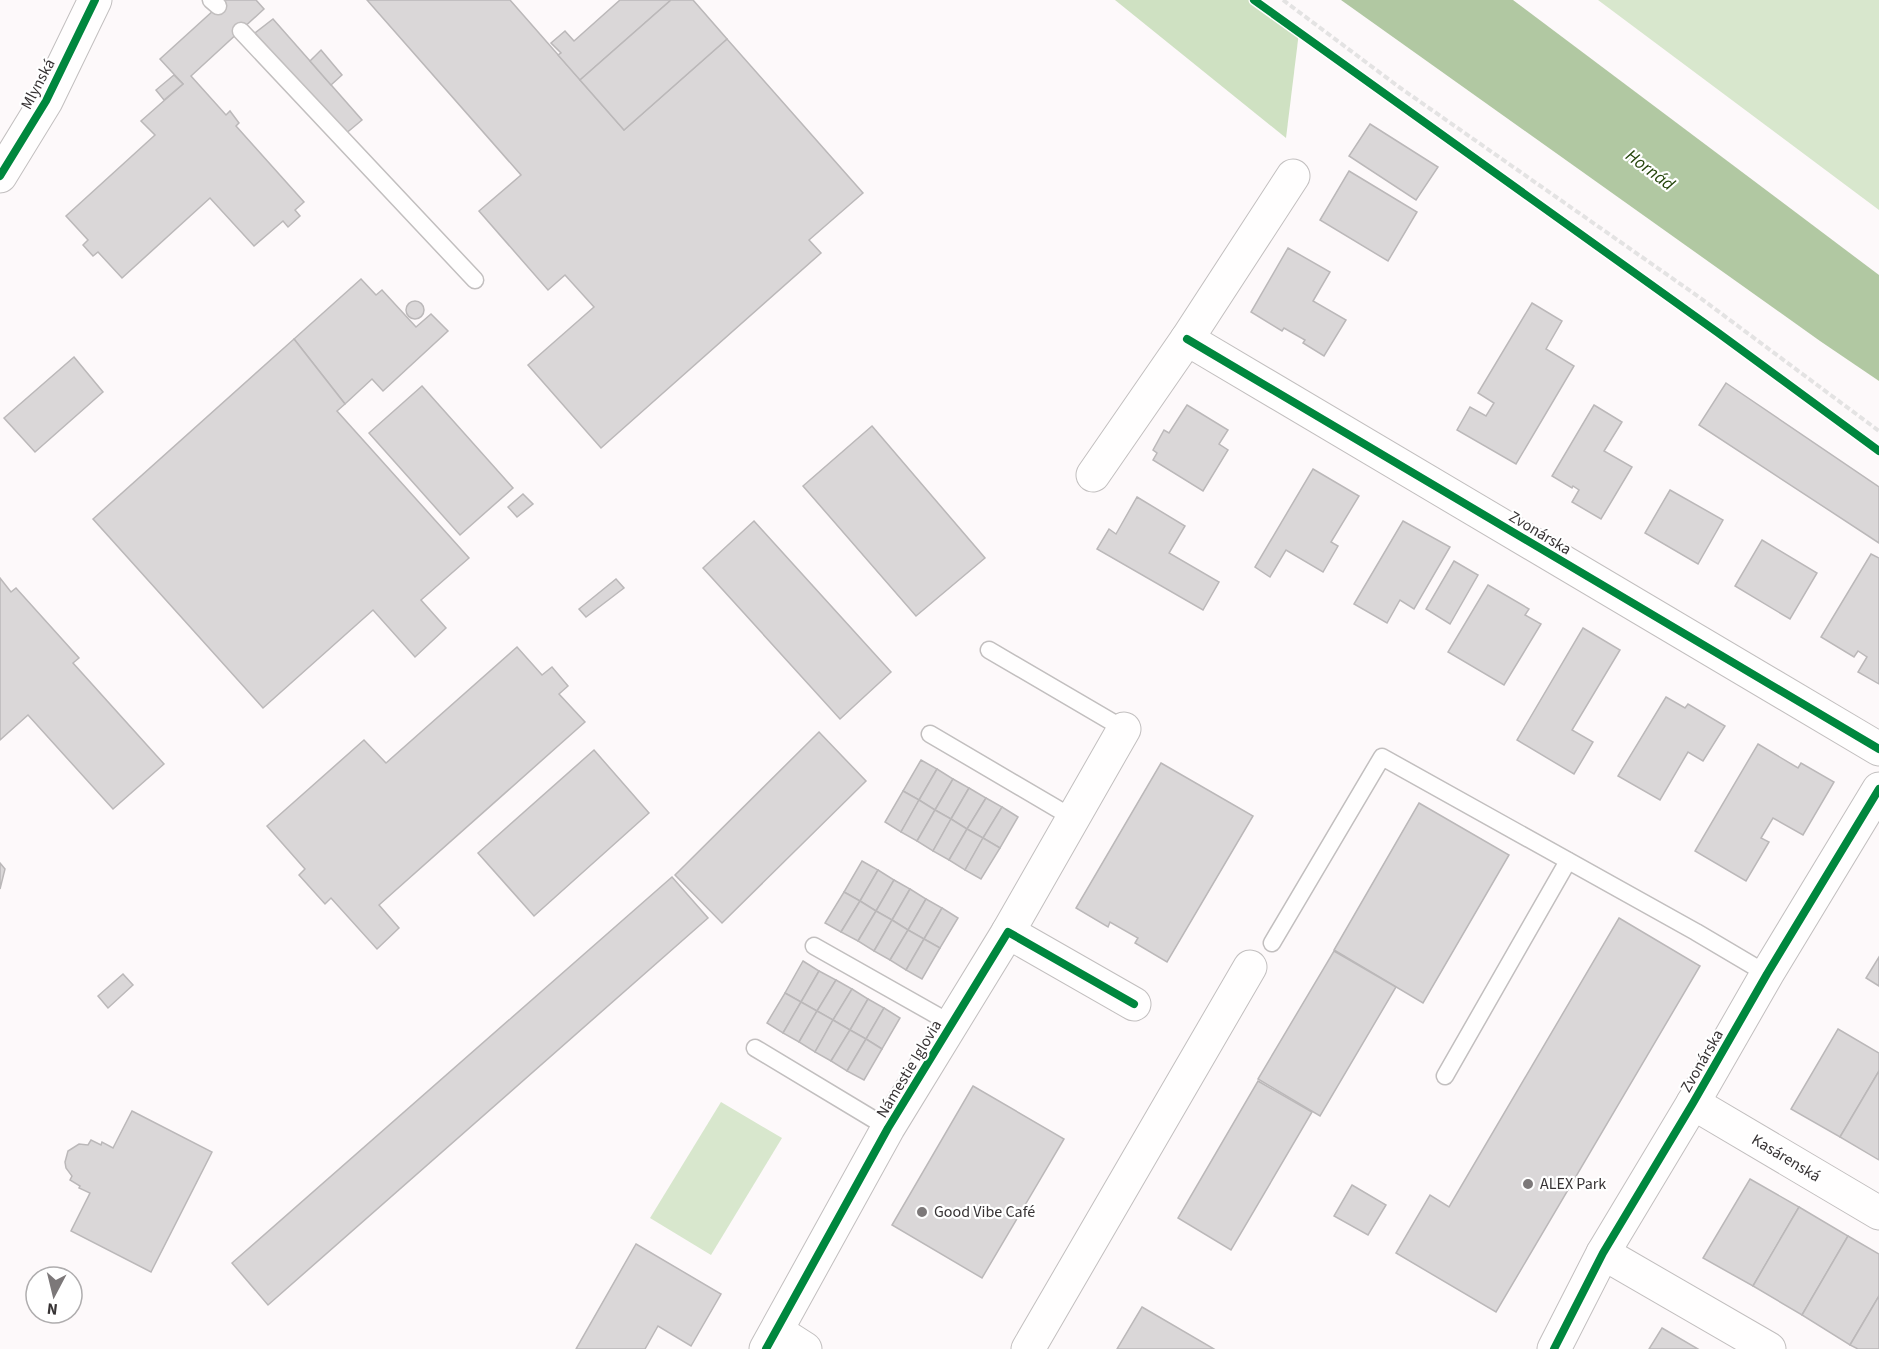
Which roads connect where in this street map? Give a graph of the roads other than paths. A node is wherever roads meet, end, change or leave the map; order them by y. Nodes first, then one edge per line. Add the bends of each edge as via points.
1 (94, 0) edge
2 (241, 31) dead end
3 (0, 176) edge
4 (1293, 176) dead end
5 (475, 280) dead end
6 (1187, 339) junction
7 (1093, 475) dead end
8 (988, 650) dead end
9 (1124, 729) joint
10 (930, 734) dead end
11 (1879, 749) edge
12 (1879, 789) edge
13 (1073, 818) junction
14 (1568, 861) junction
15 (1008, 932) junction
16 (1272, 943) dead end
17 (814, 946) dead end
18 (1251, 967) dead end
19 (1767, 974) junction
20 (1134, 1004) dead end
21 (952, 1024) junction
22 (755, 1048) dead end
23 (1445, 1076) dead end
24 (1694, 1103) junction
25 (888, 1128) junction
26 (1879, 1213) edge
27 (1604, 1253) junction
28 (772, 1340) edge
29 (805, 1349) edge
30 (1028, 1349) edge
31 (1554, 1349) edge
32 (1769, 1349) edge

1 - 3 street, Mlynská via 46,101
2 - 5 lane
4 - 6 street
6 - 7 street
6 - 11 street, Zvonárska
8 - 9 lane
9 - 13 street, Námestie Iglovia
10 - 13 lane
12 - 19 street, Zvonárska
13 - 15 street, Námestie Iglovia
14 - 16 lane via 1382,757
14 - 19 lane
14 - 23 lane
15 - 20 street
15 - 21 street, Námestie Iglovia
17 - 21 lane
18 - 30 street
19 - 24 street, Zvonárska
21 - 25 street, Námestie Iglovia
22 - 25 lane
24 - 26 street, Kasárenská
24 - 27 street, Zvonárska
25 - 28 street, Námestie Iglovia
27 - 31 street, Zvonárska
27 - 32 street
28 - 29 street, Námestie Iglovia

